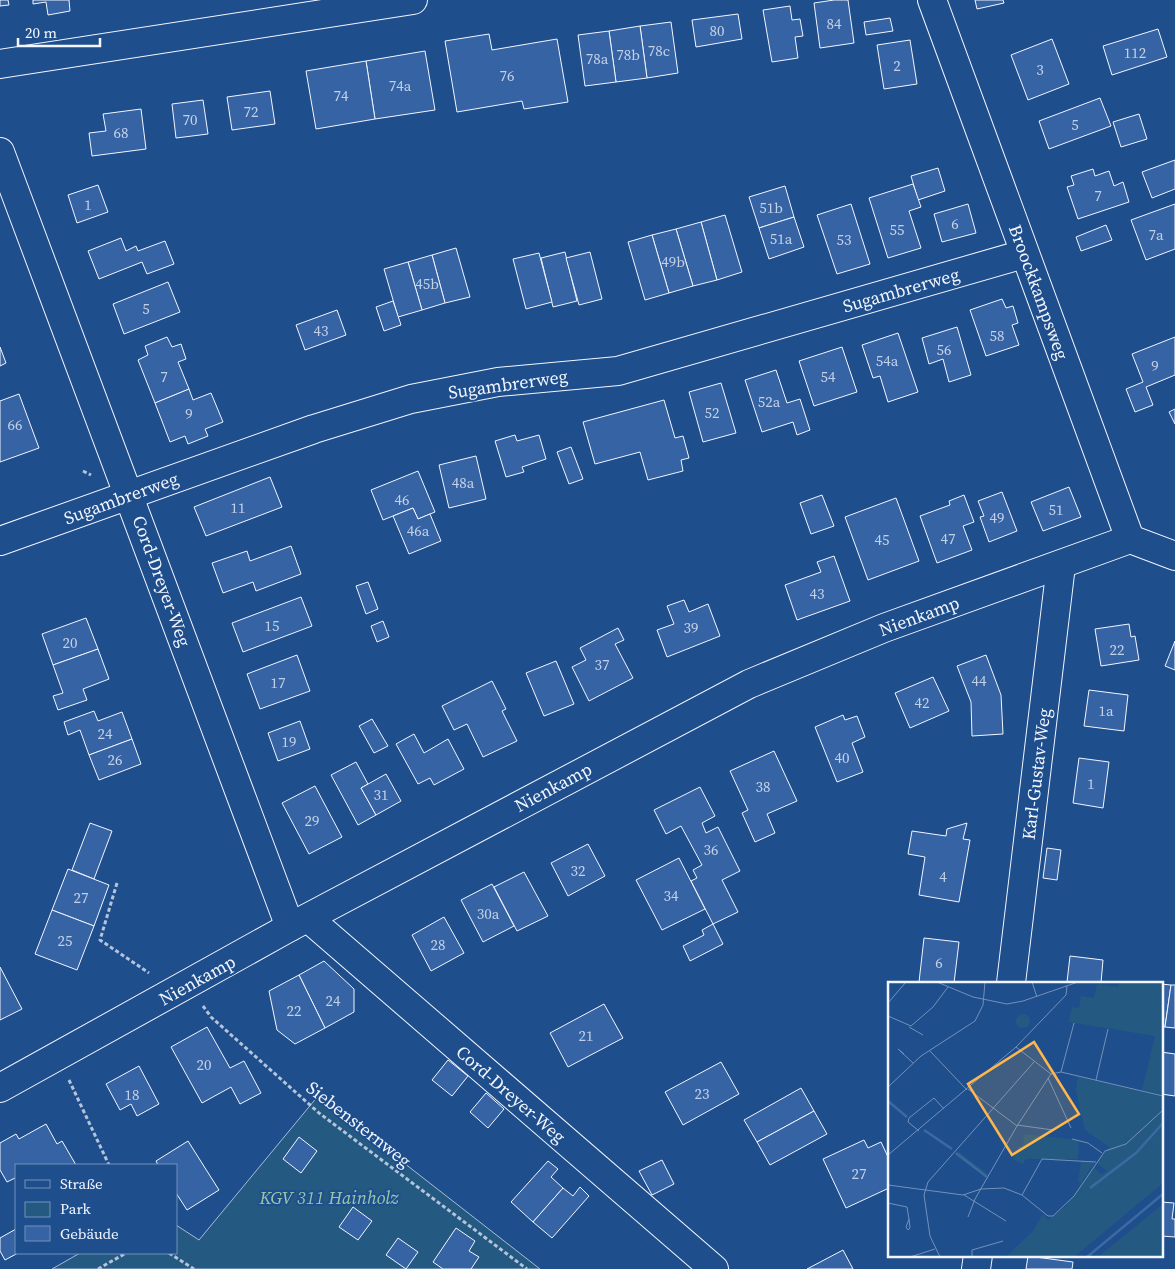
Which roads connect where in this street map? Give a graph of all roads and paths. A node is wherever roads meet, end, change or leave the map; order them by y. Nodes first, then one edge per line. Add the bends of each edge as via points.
1 (413, 0) edge
2 (932, 0) edge
3 (0, 64) edge
4 (0, 152) edge
5 (1024, 254) junction
6 (130, 495) junction
7 (1130, 539) junction
8 (0, 541) edge
9 (1174, 553) edge
10 (1061, 565) junction
11 (117, 883) dead end
12 (299, 923) junction
13 (1011, 982) edge
14 (183, 988) junction
15 (58, 1056) junction
16 (0, 1088) edge
17 (109, 1164) edge
18 (124, 1254) edge
19 (171, 1254) edge
20 (978, 1256) edge
21 (98, 1269) edge
22 (194, 1269) edge
23 (527, 1269) edge
24 (714, 1269) edge
25 (976, 1269) edge

1 - 3 street
2 - 5 street, Broockkampsweg
4 - 6 street, Cord-Dreyer-Weg
5 - 6 street, Sugambrerweg via 618,371 498,382 411,399 314,429
5 - 7 street, Broockkampsweg
6 - 8 street, Sugambrerweg
6 - 12 street, Cord-Dreyer-Weg
7 - 9 street
7 - 10 street, Nienkamp
10 - 12 street, Nienkamp via 884,628 749,684
10 - 13 street, Karl-Gustav-Weg
11 - 14 path via 100,940
12 - 14 street, Nienkamp
12 - 24 street, Cord-Dreyer-Weg
14 - 15 street, Nienkamp
14 - 23 path, Siebensternweg via 210,1017 319,1114
15 - 16 street, Nienkamp
15 - 17 path
18 - 21 path
19 - 22 path
20 - 25 street

